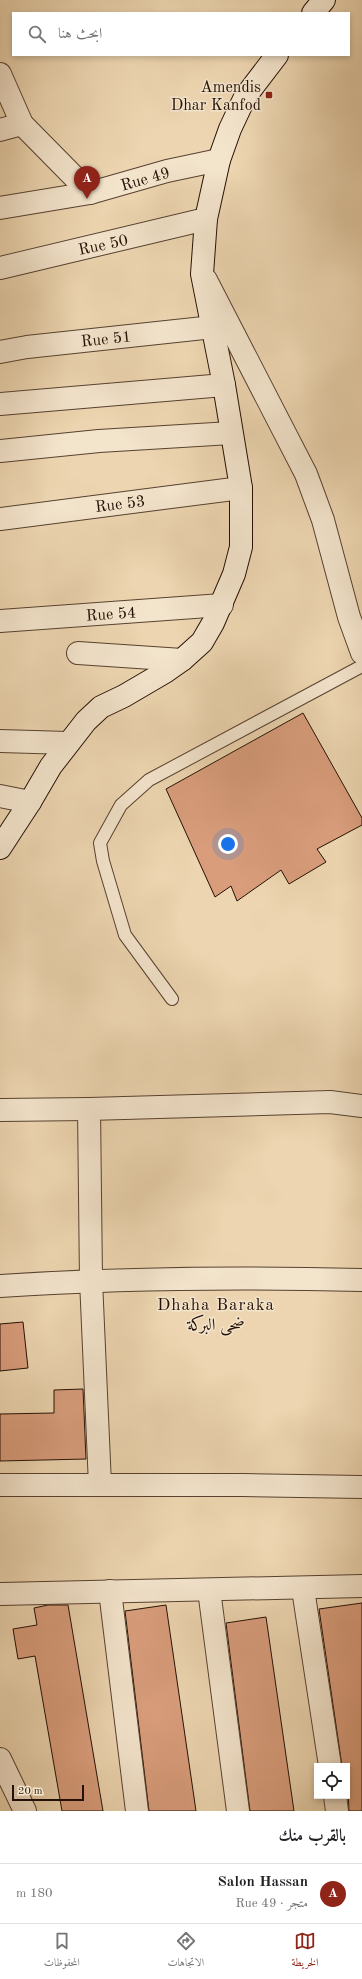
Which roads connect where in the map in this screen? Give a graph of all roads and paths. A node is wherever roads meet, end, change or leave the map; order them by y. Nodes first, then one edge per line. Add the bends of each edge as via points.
1 (324, 0) edge
2 (315, 12) edge
3 (276, 56) edge
4 (0, 74) edge
5 (22, 124) junction
6 (0, 130) edge
7 (219, 160) junction
8 (90, 193) junction
9 (0, 208) edge
10 (206, 219) junction
11 (0, 268) edge
12 (202, 274) junction
13 (213, 327) junction
14 (0, 352) edge
15 (224, 385) junction
16 (0, 404) edge
17 (231, 433) junction
18 (0, 451) edge
19 (241, 488) junction
20 (0, 519) edge
21 (222, 605) junction
22 (355, 609) edge
23 (0, 621) edge
24 (78, 653) dead end
25 (362, 653) edge
26 (182, 660) junction
27 (362, 666) edge
28 (0, 741) edge
29 (68, 743) junction
30 (0, 796) edge
31 (30, 802) junction
32 (0, 848) edge
33 (172, 999) dead end
34 (362, 1106) edge
35 (90, 1109) junction
36 (0, 1110) edge
37 (91, 1280) junction
38 (362, 1280) edge
39 (0, 1286) edge
40 (0, 1485) edge
41 (100, 1485) junction
42 (362, 1487) edge
43 (362, 1586) edge
44 (303, 1589) junction
45 (209, 1590) junction
46 (110, 1591) junction
47 (0, 1594) edge
48 (0, 1759) edge
49 (330, 1763) edge
50 (335, 1799) edge
51 (25, 1811) edge
52 (137, 1811) edge
53 (238, 1811) edge
54 (337, 1811) edge

1 - 2 street
3 - 7 street via 245,97
4 - 5 street
5 - 6 street
5 - 8 street
7 - 8 street, Rue 49 via 167,171
7 - 10 street
8 - 9 street, Rue 49
10 - 11 street, Rue 50
10 - 12 street
12 - 13 street
12 - 22 street via 306,474
13 - 14 street, Rue 51
13 - 15 street
15 - 16 street
15 - 17 street
17 - 18 street via 98,441
17 - 19 street
19 - 20 street, Rue 53
19 - 21 street via 241,547
21 - 23 street, Rue 54
21 - 26 street via 202,642
22 - 25 street
24 - 26 street
26 - 29 street via 146,684 101,707
27 - 33 lane via 149,780 121,805 100,843 103,861 125,936
28 - 29 street
29 - 31 street
30 - 31 street
31 - 32 street
34 - 35 street via 330,1102
35 - 36 street
35 - 37 street
37 - 38 street via 260,1277
37 - 39 street
37 - 41 street
40 - 41 street
41 - 42 street
43 - 44 street
44 - 45 street
44 - 49 street
45 - 46 street
45 - 53 street
46 - 47 street
46 - 52 street
48 - 51 street
50 - 54 street

